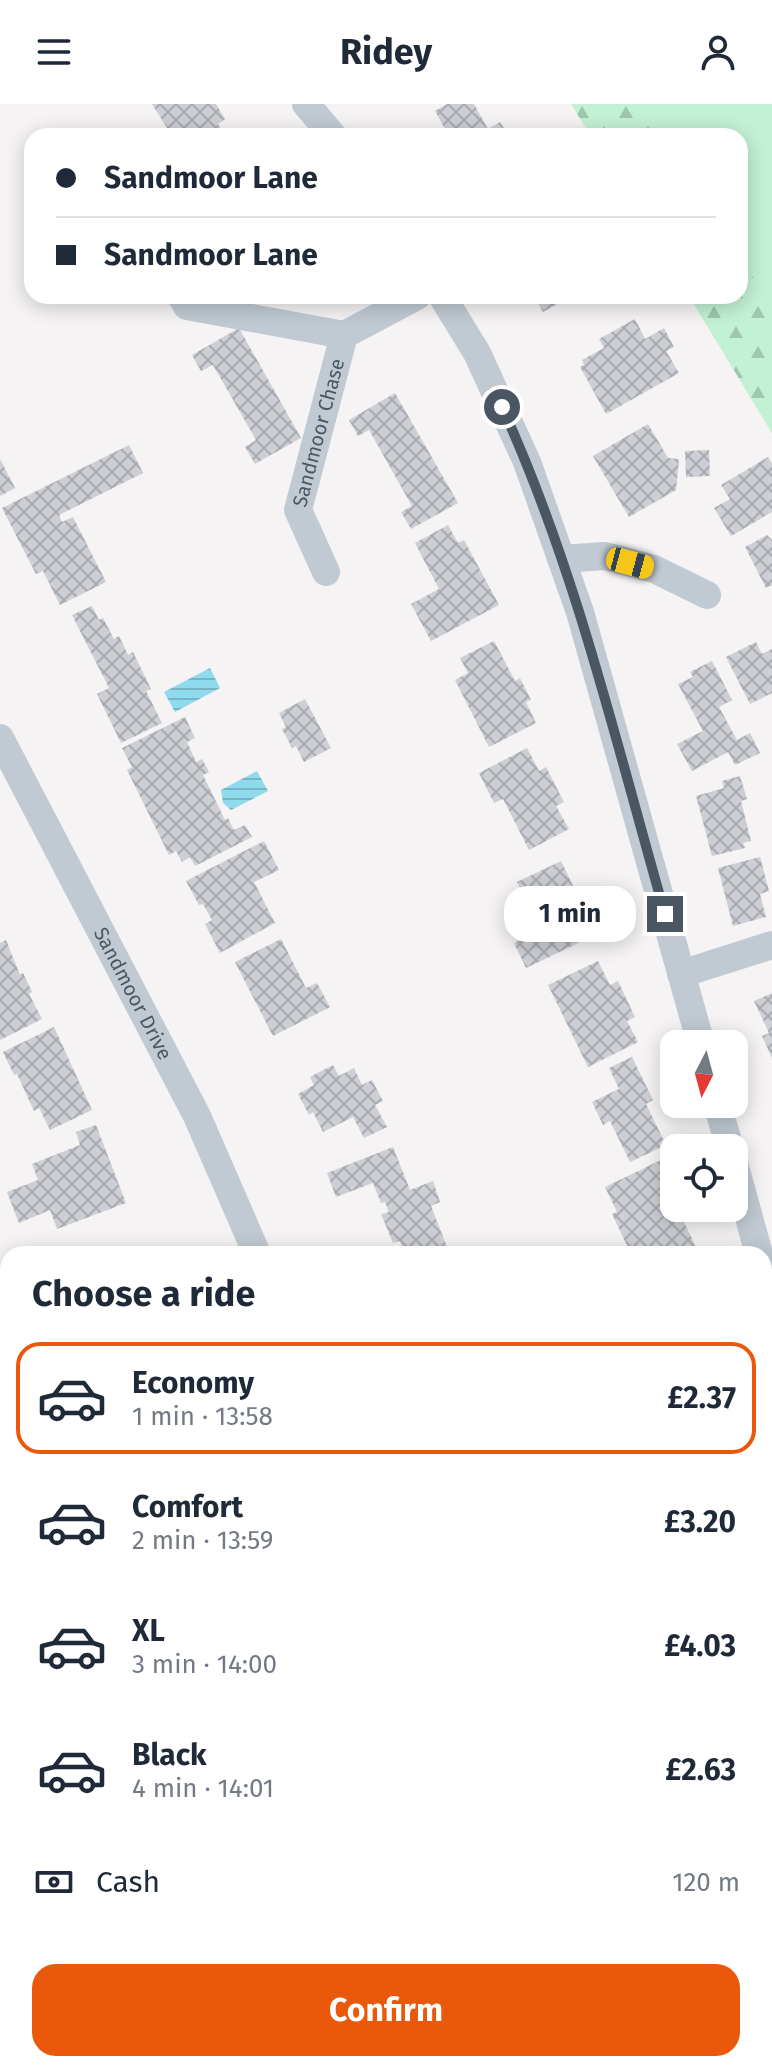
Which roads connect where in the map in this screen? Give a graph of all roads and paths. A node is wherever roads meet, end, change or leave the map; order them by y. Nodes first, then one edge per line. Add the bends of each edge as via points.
1 (306, 104) edge
2 (326, 128) edge
3 (186, 304) edge
4 (402, 304) edge
5 (447, 304) edge
6 (344, 335) junction
7 (561, 559) junction
8 (326, 572) dead end
9 (707, 595) dead end
10 (0, 738) edge
11 (772, 945) edge
12 (681, 974) junction
13 (697, 1030) edge
14 (748, 1214) edge
15 (254, 1246) edge
16 (757, 1246) edge

1 - 2 street
3 - 6 street, Sandmoor Chase
4 - 6 street, Sandmoor Chase
5 - 7 street via 477,353 527,462
6 - 8 street, Sandmoor Chase via 298,510
7 - 9 street via 605,556 654,569
7 - 12 street
10 - 15 street, Sandmoor Drive via 197,1116
11 - 12 street
12 - 13 street
14 - 16 street

